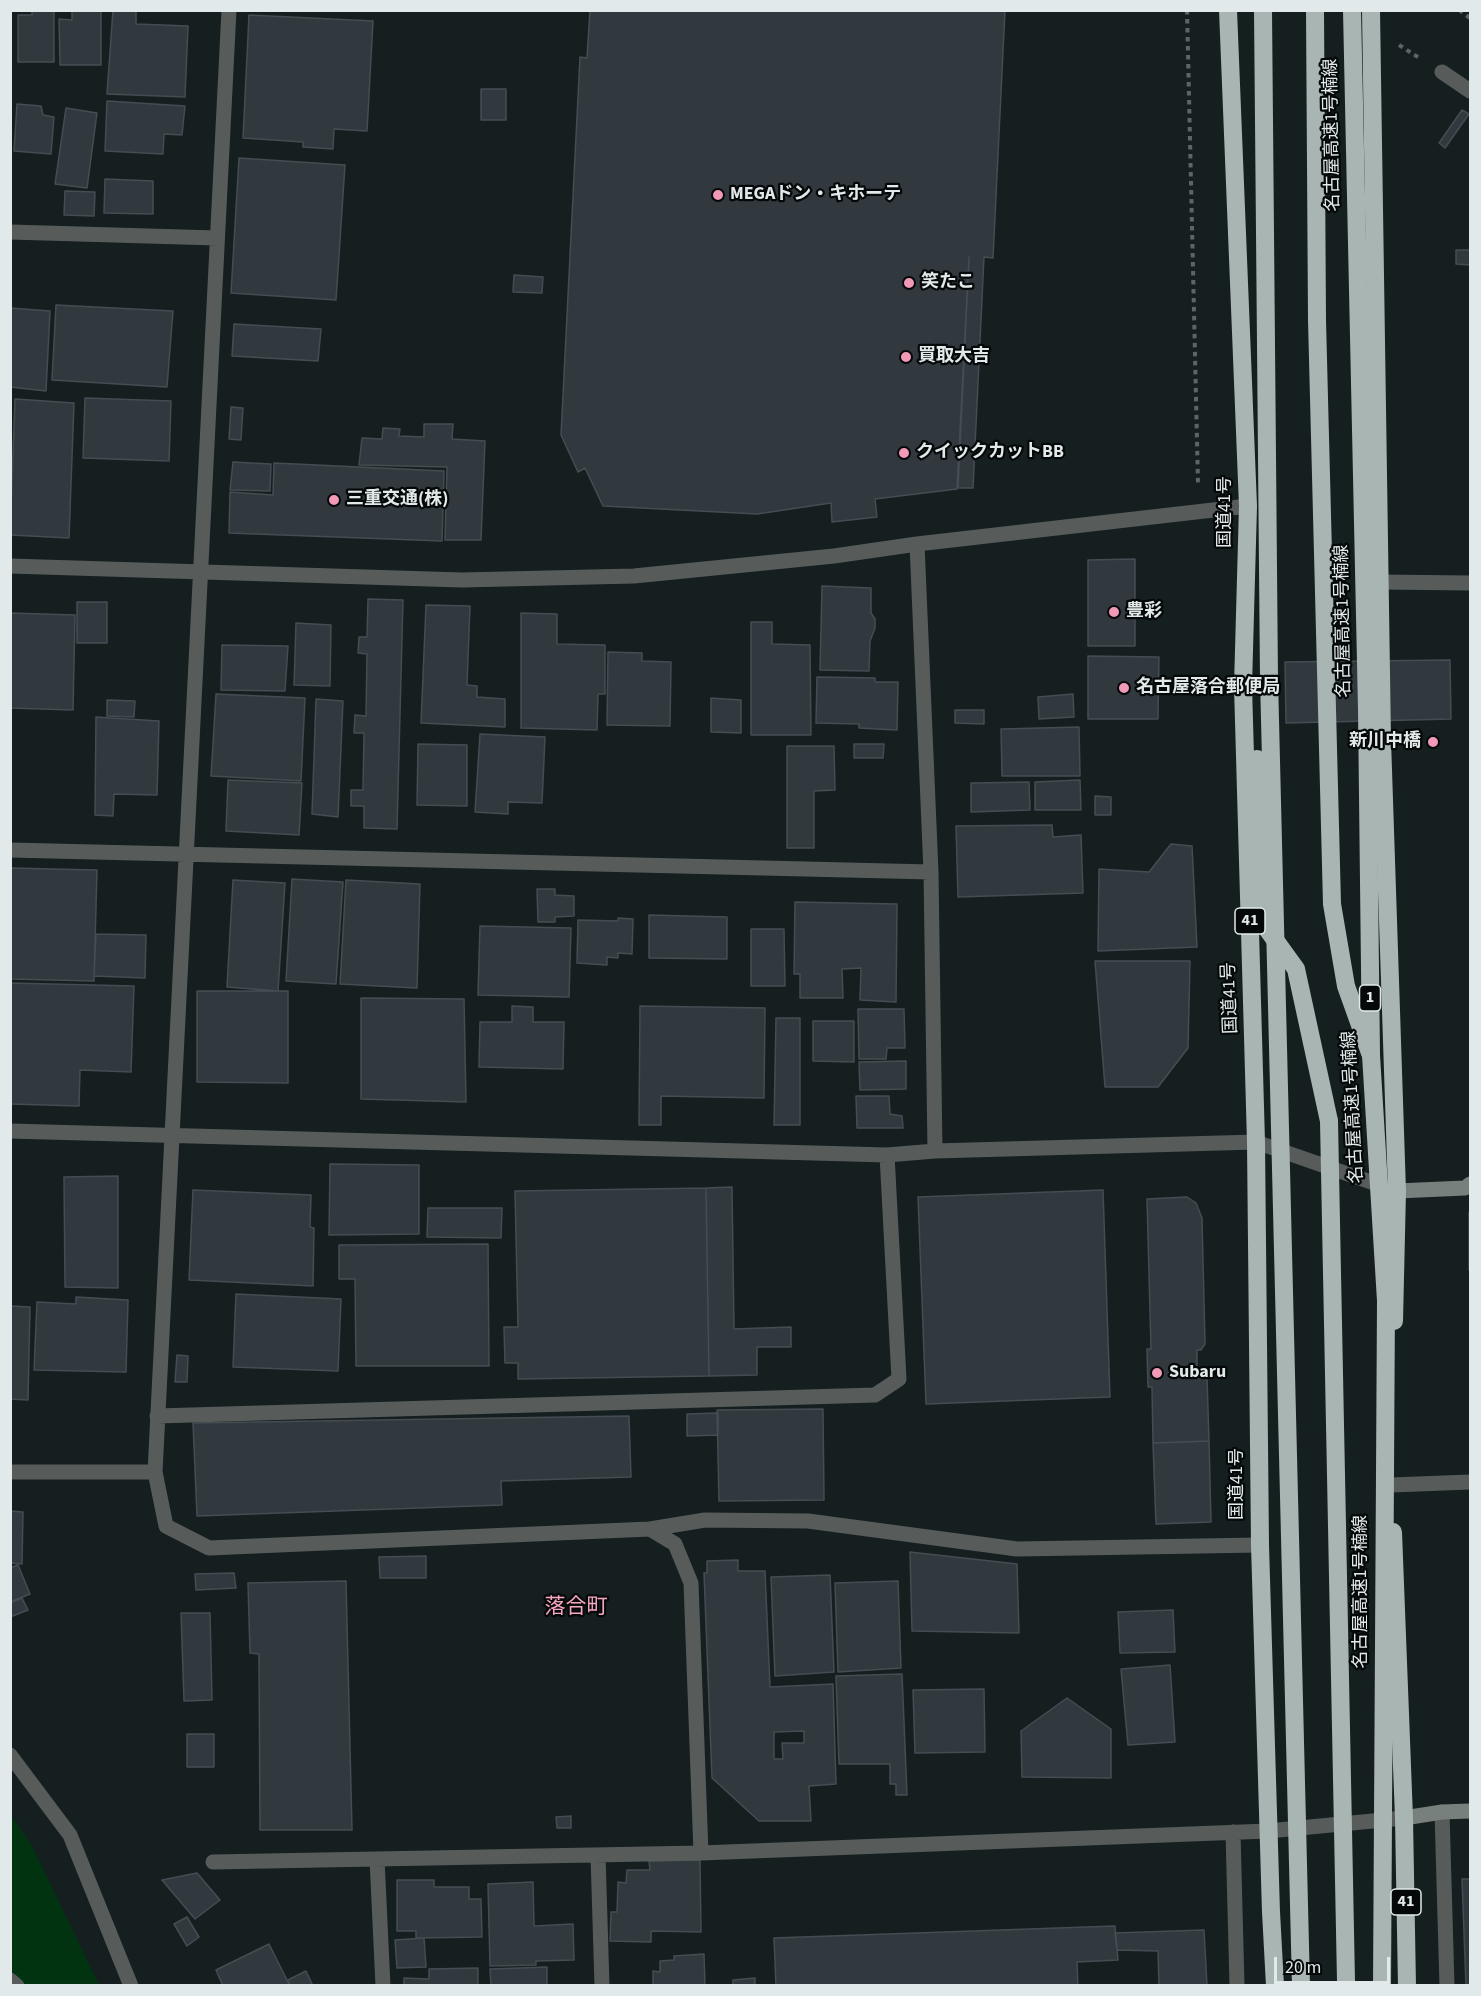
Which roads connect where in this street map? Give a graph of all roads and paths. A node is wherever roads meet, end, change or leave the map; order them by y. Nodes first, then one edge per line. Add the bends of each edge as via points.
1 (229, 10) edge
2 (1187, 10) edge
3 (1228, 10) edge
4 (1263, 10) edge
5 (1315, 10) edge
6 (1352, 10) edge
7 (1459, 10) edge
8 (1470, 18) edge
9 (1371, 19) edge
10 (1442, 72) joint
11 (1470, 91) edge
12 (10, 232) edge
13 (217, 238) junction
14 (1248, 506) junction
15 (1199, 512) junction
16 (917, 544) junction
17 (10, 566) edge
18 (200, 572) junction
19 (1380, 582) junction
20 (1470, 583) edge
21 (1243, 686) junction
22 (10, 850) edge
23 (186, 854) junction
24 (931, 872) junction
25 (1371, 1055) junction
26 (10, 1131) edge
27 (171, 1134) junction
28 (1256, 1142) junction
29 (935, 1151) junction
30 (887, 1155) junction
31 (1470, 1184) edge
32 (1397, 1191) junction
33 (157, 1416) junction
34 (10, 1472) edge
35 (155, 1472) junction
36 (1470, 1482) edge
37 (1391, 1485) junction
38 (650, 1529) junction
39 (1260, 1545) junction
40 (10, 1755) edge
41 (1470, 1811) edge
42 (1442, 1812) junction
43 (1404, 1818) junction
44 (1268, 1831) junction
45 (1233, 1832) junction
46 (701, 1853) junction
47 (598, 1855) junction
48 (377, 1859) junction
49 (213, 1862) dead end
50 (10, 1980) edge
51 (17, 1986) edge
52 (131, 1986) edge
53 (383, 1986) edge
54 (602, 1986) edge
55 (1238, 1986) edge
56 (1275, 1986) edge
57 (1301, 1986) edge
58 (1346, 1986) edge
59 (1382, 1986) edge
60 (1407, 1986) edge
61 (1447, 1986) edge

1 - 13 street
2 - 15 path
3 - 14 highway, 国道41号 / 41
4 - 57 highway, bridge via 1269,679
5 - 25 highway via 1317,320 1332,904 1346,986
6 - 25 highway, 名古屋高速1号楠線 / 1, bridge
7 - 8 path
9 - 10 path
9 - 19 highway, 41
10 - 11 street
12 - 13 street
13 - 18 street
14 - 15 street
14 - 21 highway, 国道41号 / 41
15 - 16 street
16 - 18 street via 634,576 462,580
16 - 24 street
17 - 18 street
18 - 23 street
19 - 20 street
19 - 32 highway, 41
21 - 28 highway, 国道41号 / 41
21 - 58 highway, bridge via 1255,709 1265,926 1296,969 1329,1121
22 - 23 street
23 - 24 street
23 - 27 street
24 - 29 street
25 - 59 highway, 名古屋高速1号楠線 / 1, bridge via 1386,1301
26 - 27 street
27 - 30 street
27 - 33 street
28 - 29 street
28 - 32 street
28 - 39 highway, 国道41号 / 41
29 - 30 street
30 - 33 street via 899,1379 875,1395
31 - 32 street via 1465,1188
32 - 37 highway, 41
33 - 35 street
34 - 35 street
35 - 38 street via 166,1526 209,1548
36 - 37 street
37 - 43 highway, 41
38 - 39 street via 705,1520 808,1521 1017,1549
38 - 46 street via 675,1544 691,1583
39 - 44 highway, 国道41号 / 41
40 - 52 street via 70,1835
41 - 42 street
42 - 43 street
42 - 61 street
43 - 44 street
43 - 60 highway, 41
44 - 45 street
44 - 56 highway, 国道41号 / 41
45 - 46 street
45 - 55 street
46 - 47 street
47 - 48 street
47 - 54 street
48 - 49 street
48 - 53 street
50 - 51 street

